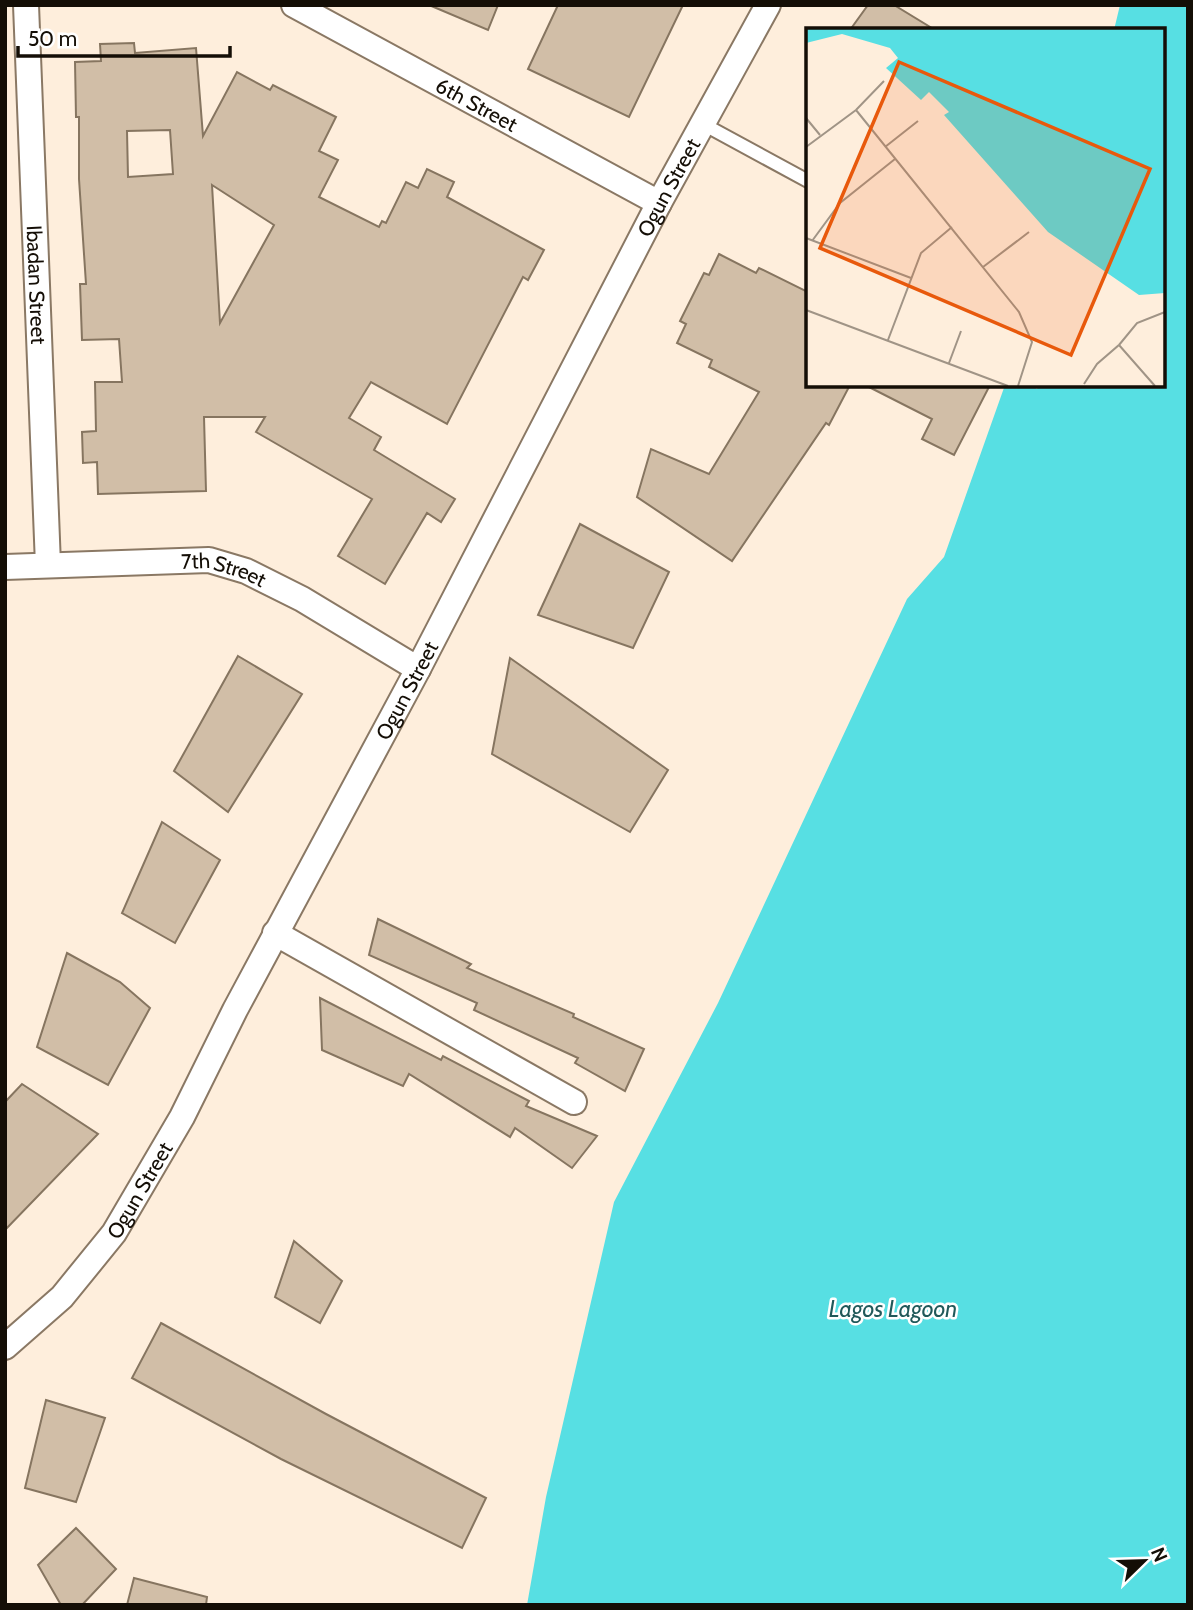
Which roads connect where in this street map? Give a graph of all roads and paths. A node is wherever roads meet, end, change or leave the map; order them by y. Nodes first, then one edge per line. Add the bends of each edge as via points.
1 (26, 5) edge
2 (294, 5) edge
3 (768, 5) edge
4 (703, 124) junction
5 (806, 180) edge
6 (659, 204) junction
7 (48, 565) junction
8 (5, 567) edge
9 (418, 669) junction
10 (275, 933) junction
11 (574, 1102) dead end
12 (5, 1347) edge

1 - 7 street, Ibadan Street
2 - 6 street, 6th Street
3 - 4 street, Ogun Street
4 - 5 lane
4 - 6 street, Ogun Street
6 - 9 street, Ogun Street
7 - 8 street, 7th Street
7 - 9 street, 7th Street via 209,560 246,571 302,599
9 - 10 street, Ogun Street
10 - 11 street
10 - 12 street, Ogun Street via 182,1117 114,1233 62,1297

